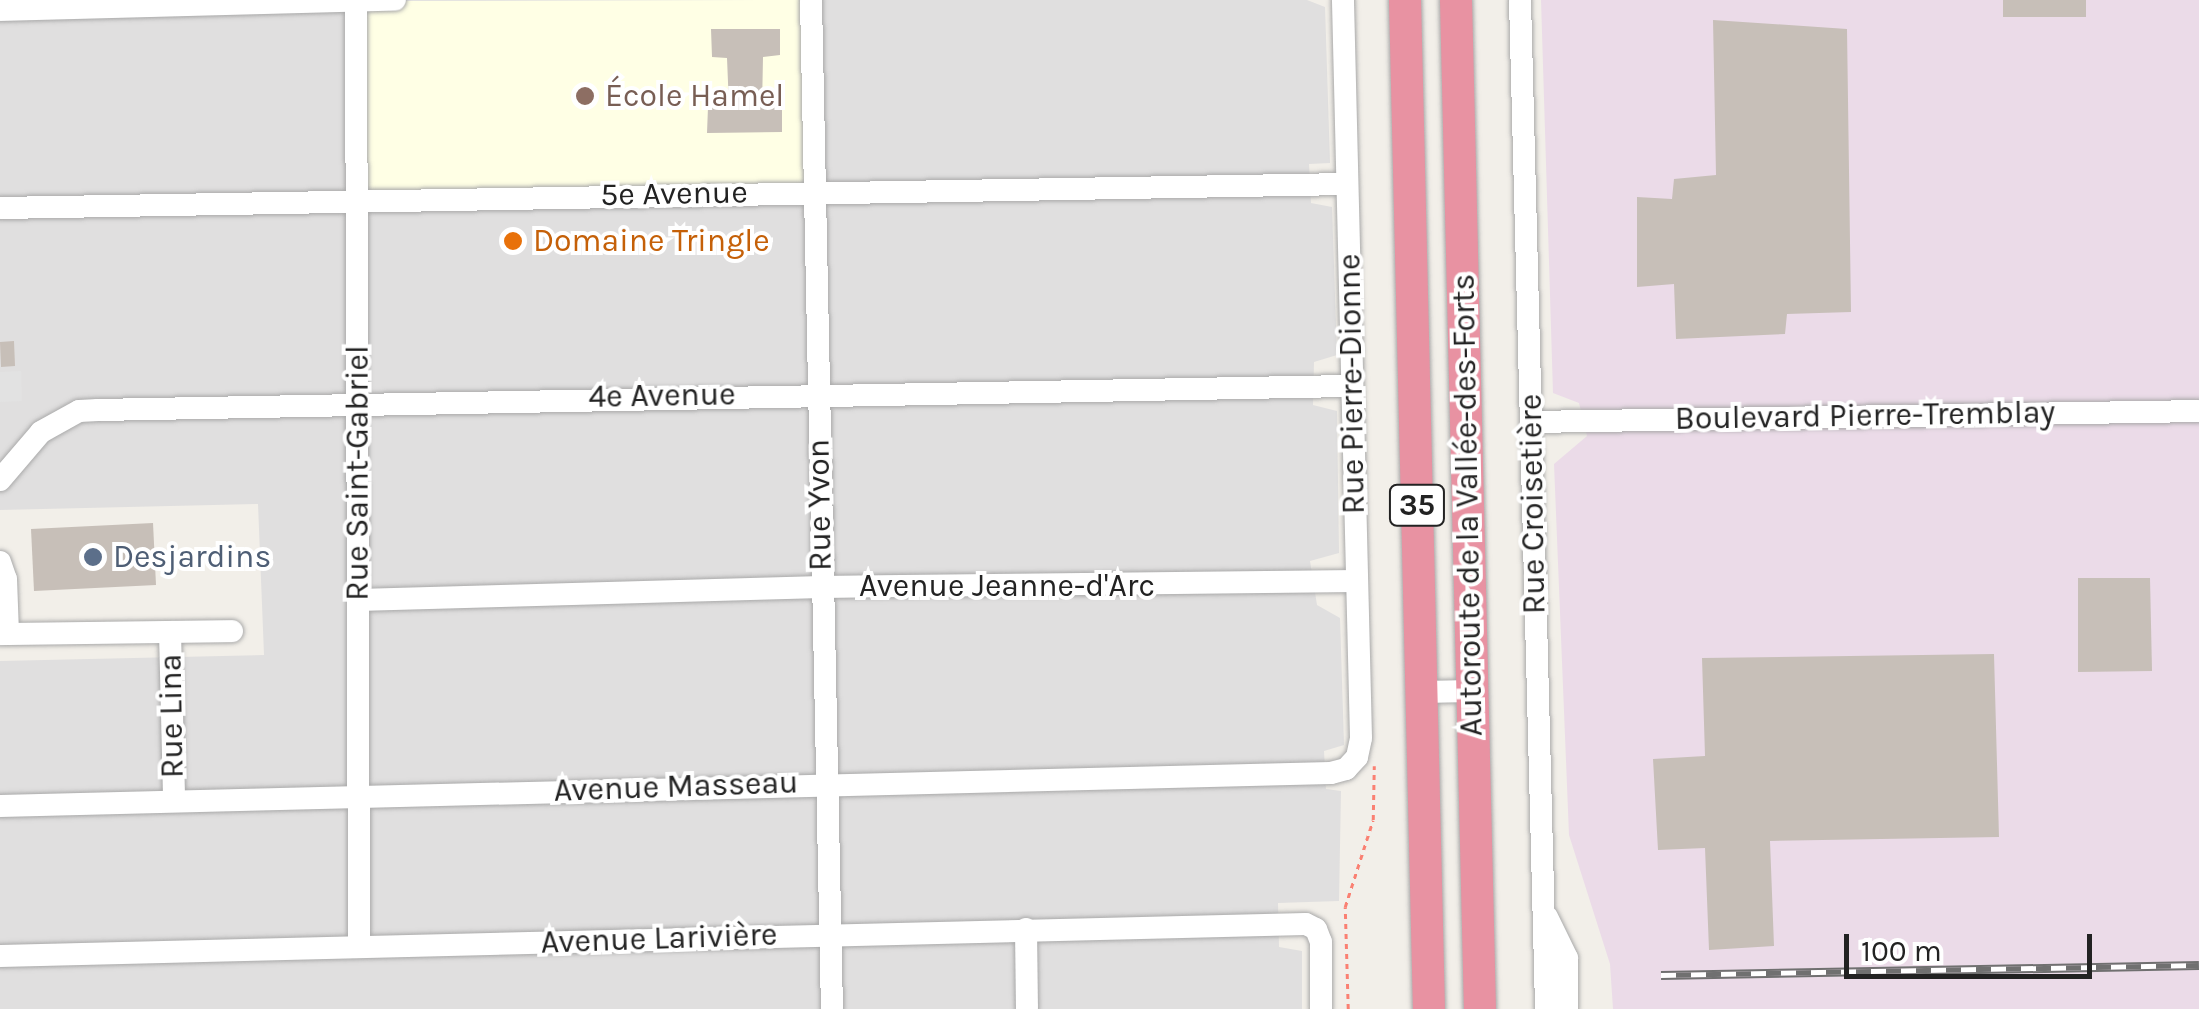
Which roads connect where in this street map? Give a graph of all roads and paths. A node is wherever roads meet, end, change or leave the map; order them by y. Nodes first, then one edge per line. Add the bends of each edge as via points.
1 (356, 0) edge
2 (396, 0) edge
3 (811, 0) edge
4 (1343, 0) edge
5 (1405, 0) edge
6 (1456, 0) edge
7 (1520, 0) edge
8 (0, 10) edge
9 (1348, 184) junction
10 (815, 192) junction
11 (356, 201) junction
12 (0, 208) edge
13 (1352, 386) junction
14 (818, 392) junction
15 (357, 402) junction
16 (2199, 411) edge
17 (1531, 422) junction
18 (0, 480) edge
19 (0, 562) edge
20 (1357, 581) junction
21 (822, 587) junction
22 (358, 600) junction
23 (232, 631) dead end
24 (170, 632) junction
25 (4, 634) edge
26 (1472, 691) junction
27 (1422, 692) junction
28 (1357, 770) junction
29 (826, 783) junction
30 (359, 796) junction
31 (174, 800) junction
32 (0, 806) edge
33 (1544, 911) junction
34 (1344, 921) junction
35 (1325, 925) junction
36 (1026, 929) junction
37 (828, 934) junction
38 (360, 947) junction
39 (0, 956) edge
40 (832, 1009) edge
41 (1027, 1009) edge
42 (1321, 1009) edge
43 (1348, 1009) edge
44 (1429, 1009) edge
45 (1480, 1009) edge
46 (1546, 1009) edge
47 (1567, 1009) edge

1 - 2 street
1 - 8 street
1 - 11 street, Rue Saint-Gabriel
3 - 10 street, Rue Yvon
4 - 9 street, Rue Pierre-Dionne
5 - 27 highway, Autoroute de la Vallée-des-Forts / 35
6 - 26 highway, Autoroute de la Vallée-des-Forts / 35
7 - 17 street, Rue Croisetière
9 - 10 street, 5e Avenue
9 - 13 street, Rue Pierre-Dionne
10 - 11 street, 5e Avenue
10 - 14 street, Rue Yvon
11 - 12 street, 5e Avenue
11 - 15 street, Rue Saint-Gabriel
13 - 14 street, 4e Avenue
13 - 20 street, Rue Pierre-Dionne
14 - 15 street, 4e Avenue
14 - 21 street, Rue Yvon
15 - 18 street, 4e Avenue via 79,412 41,432
15 - 22 street, Rue Saint-Gabriel
16 - 17 street, Boulevard Pierre-Tremblay
17 - 33 street, Rue Croisetière
19 - 25 street via 6,579
20 - 21 street, Avenue Jeanne-d'Arc
20 - 28 street, Rue Pierre-Dionne
21 - 22 street, Avenue Jeanne-d'Arc
21 - 29 street, Rue Yvon
22 - 30 street, Rue Saint-Gabriel
23 - 24 street
24 - 25 street
24 - 31 street, Rue Lina
26 - 27 street
26 - 45 highway, Autoroute de la Vallée-des-Forts / 35
27 - 44 highway, Autoroute de la Vallée-des-Forts / 35
28 - 29 street, Avenue Masseau
28 - 34 path via 1374,783 1373,820
29 - 30 street, Avenue Masseau
29 - 37 street, Rue Yvon
30 - 31 street, Avenue Masseau
30 - 38 street, Rue Saint-Gabriel
31 - 32 street, Avenue Masseau
33 - 46 street, Rue Croisetière
33 - 47 street via 1567,958
34 - 35 path
34 - 43 path
35 - 36 street, Avenue Larivière
35 - 42 street
36 - 37 street, Avenue Larivière
36 - 41 street
37 - 38 street, Avenue Larivière
37 - 40 street, Rue Yvon
38 - 39 street, Avenue Larivière

